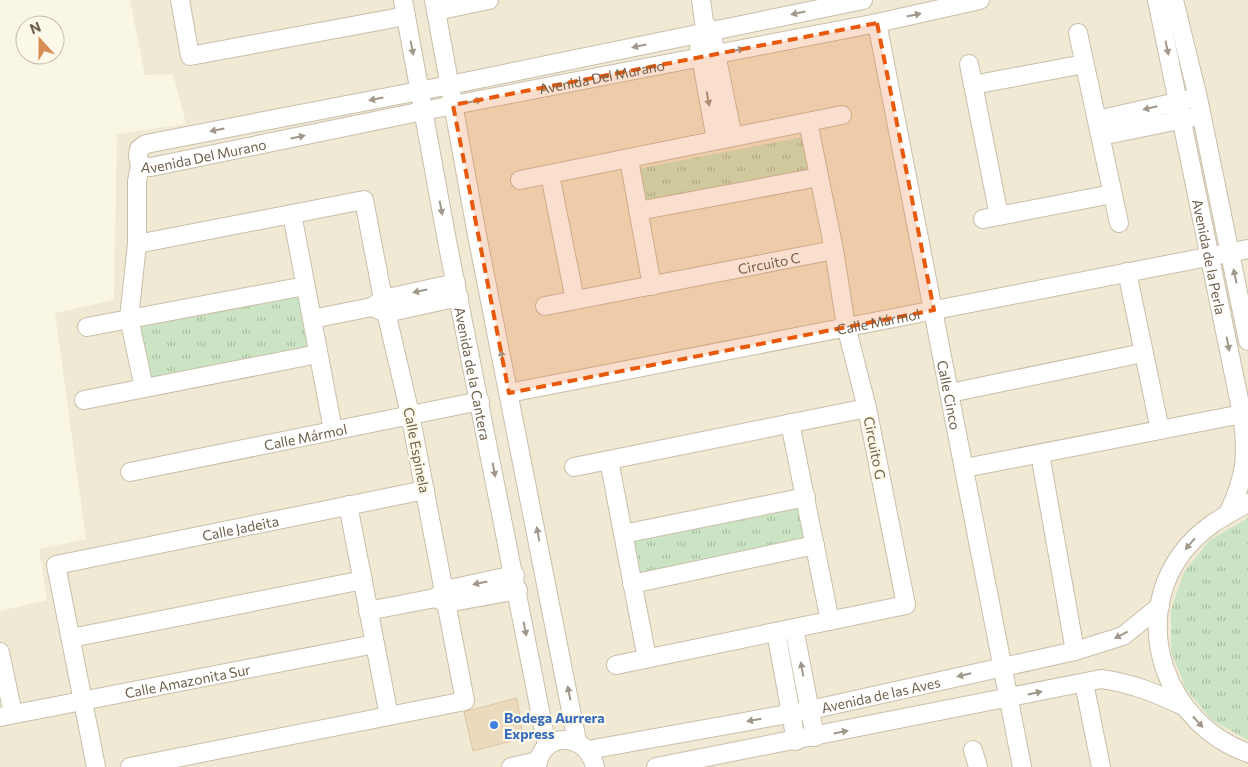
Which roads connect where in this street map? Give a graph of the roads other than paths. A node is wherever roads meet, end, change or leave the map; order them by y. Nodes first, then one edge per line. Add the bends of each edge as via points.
1 (180, 0) edge
2 (489, 0) edge
3 (701, 0) edge
4 (863, 0) edge
5 (980, 0) edge
6 (1157, 0) edge
7 (1174, 0) edge
8 (435, 5) edge
9 (404, 8) edge
10 (877, 23) junction
11 (704, 29) junction
12 (1078, 33) dead end
13 (708, 55) junction
14 (969, 64) dead end
15 (1084, 64) junction
16 (450, 85) junction
17 (973, 85) junction
18 (420, 91) junction
19 (1198, 98) junction
20 (453, 105) junction
21 (1181, 110) junction
22 (423, 111) junction
23 (842, 115) dead end
24 (1201, 115) junction
25 (808, 122) junction
26 (1099, 128) junction
27 (733, 137) junction
28 (716, 140) junction
29 (628, 159) junction
30 (140, 166) junction
31 (550, 175) junction
32 (819, 176) junction
33 (520, 180) dead end
34 (1112, 194) junction
35 (638, 211) junction
36 (292, 214) junction
37 (1118, 223) dead end
38 (137, 244) junction
39 (1248, 249) edge
40 (834, 250) junction
41 (1230, 253) junction
42 (1210, 256) junction
43 (1127, 272) junction
44 (305, 286) junction
45 (652, 286) junction
46 (457, 290) junction
47 (575, 300) junction
48 (381, 306) junction
49 (545, 306) dead end
50 (934, 310) junction
51 (130, 318) junction
52 (312, 320) junction
53 (846, 326) junction
54 (87, 327) dead end
55 (1248, 341) edge
56 (1143, 353) junction
57 (318, 354) junction
58 (144, 388) junction
59 (509, 394) junction
60 (950, 394) junction
61 (84, 400) dead end
62 (480, 401) junction
63 (867, 408) junction
64 (410, 414) junction
65 (1242, 414) junction
66 (790, 424) junction
67 (333, 430) junction
68 (1160, 430) junction
69 (1040, 454) junction
70 (609, 460) junction
71 (574, 467) dead end
72 (965, 468) junction
73 (130, 472) dead end
74 (425, 490) junction
75 (806, 497) junction
76 (1248, 503) edge
77 (348, 505) junction
78 (1228, 514) junction
79 (623, 534) junction
80 (815, 545) junction
81 (362, 580) junction
82 (516, 583) junction
83 (632, 584) junction
84 (442, 597) junction
85 (1160, 606) junction
86 (368, 611) junction
87 (830, 621) junction
88 (794, 628) junction
89 (776, 632) junction
90 (71, 638) junction
91 (375, 644) junction
92 (1075, 651) junction
93 (0, 652) edge
94 (647, 659) junction
95 (616, 664) dead end
96 (1004, 667) junction
97 (1084, 683) junction
98 (1011, 698) junction
99 (83, 700) junction
100 (1183, 706) junction
101 (810, 710) junction
102 (790, 714) junction
103 (7, 716) edge
104 (389, 716) junction
105 (815, 737) junction
106 (796, 741) junction
107 (547, 746) junction
108 (582, 746) junction
109 (974, 750) dead end
110 (1248, 753) edge
111 (537, 764) edge
112 (96, 767) edge
113 (130, 767) edge
114 (511, 767) edge
115 (595, 767) edge
116 (656, 767) edge
117 (978, 767) edge
118 (1022, 767) edge
119 (1101, 767) edge

1 - 9 street via 190,56
2 - 8 street
3 - 11 street
4 -> 11 street, Avenida Del Murano
10 -> 5 street, Avenida Del Murano
6 -> 21 street, Avenida de la Perla
7 - 19 street, Avenida de la Perla
8 - 16 street
9 -> 18 street, Avenida de la Cantera
13 -> 10 street, Avenida Del Murano
10 - 50 street, Calle Cinco
11 - 13 street
11 -> 16 street, Avenida Del Murano
12 - 15 street
20 -> 13 street, Avenida Del Murano
13 - 27 street
13 -> 28 street
14 - 17 street
15 - 17 street
15 - 26 street
16 - 18 street, Avenida Del Murano
16 - 20 street
17 - 34 street via 991,218
18 - 22 street, Avenida de la Cantera
18 -> 30 street, Avenida Del Murano via 146,144 138,156
19 - 21 street
19 - 24 street, Avenida de la Perla
20 - 22 street, Avenida Del Murano
59 -> 20 street
21 - 24 street
21 - 26 street
21 - 42 street, Avenida de la Perla
30 -> 22 street, Avenida Del Murano via 151,167
22 -> 46 street, Avenida de la Cantera
23 - 25 street
24 - 41 street, Avenida de la Perla
25 - 27 street
25 - 32 street
26 - 34 street
27 - 28 street
28 - 29 street
29 - 31 street
29 - 35 street
30 - 38 street
31 - 33 street
31 - 47 street
32 - 35 street
32 - 40 street
34 - 37 street
35 - 45 street
36 - 38 street
36 - 44 street
36 - 48 street, Calle Espinela via 364,200
38 - 51 street
39 - 41 street, Calle Mármol
40 - 45 street, Circuito C
40 - 53 street
41 - 42 street, Calle Mármol
55 -> 41 street, Avenida de la Perla
42 - 43 street, Calle Mármol
42 -> 65 street, Avenida de la Perla
43 - 50 street, Calle Mármol
43 - 56 street
44 - 51 street
44 - 52 street
45 - 47 street, Circuito C
46 - 48 street
46 - 62 street, Avenida de la Cantera
47 - 49 street, Circuito C
48 - 52 street
48 - 64 street, Calle Espinela
50 - 53 street, Calle Mármol
50 - 60 street, Calle Cinco
51 - 54 street
51 - 58 street
52 - 57 street
53 - 59 street, Calle Mármol
53 - 63 street
56 - 60 street
56 - 68 street
57 - 58 street
57 - 67 street
58 - 61 street
108 -> 59 street
60 - 72 street, Calle Cinco
62 - 64 street, Calle Mármol
62 -> 82 street, Avenida de la Cantera
63 - 66 street, Circuito G
63 - 87 street, Circuito G via 906,605
64 - 67 street, Calle Mármol
64 - 74 street, Calle Espinela
65 - 68 street
65 - 78 street, Avenida de la Perla via 1247,446 1244,472
66 - 70 street, Circuito G
66 - 75 street
67 - 73 street, Calle Mármol
68 - 69 street
69 - 72 street
69 - 92 street
70 - 71 street, Circuito G
70 - 79 street
72 - 96 street, Calle Cinco
74 - 77 street, Calle Jadeita
74 - 84 street, Calle Espinela
75 - 79 street
75 - 80 street
76 - 78 street
77 - 81 street
77 - 90 street, Calle Jadeita via 56,565
78 -> 85 street via 1200,532 1181,554 1168,579
79 - 83 street
80 - 83 street
80 - 87 street
81 - 86 street
81 - 90 street
82 - 84 street
82 -> 107 street, Avenida de la Cantera
83 - 94 street
84 - 86 street
84 - 104 street, Calle Espinela via 465,701
85 -> 92 street, Avenida de las Aves via 1123,636
85 - 100 street via 1158,641 1166,675
86 - 91 street
87 - 88 street, Circuito G
88 - 89 street, Circuito G
101 -> 88 street
89 - 94 street, Circuito G
89 - 102 street
90 - 99 street
91 - 99 street, Calle Amazonita Sur
91 - 104 street
92 - 96 street, Avenida de las Aves
93 - 103 street
94 - 95 street, Circuito G
96 - 98 street, Calle Cinco
96 -> 101 street, Avenida de las Aves
98 -> 97 street, Avenida de las Aves
97 - 100 street, Avenida de las Aves via 1101,679 1125,682
97 - 119 street
105 -> 98 street, Avenida de las Aves
98 - 118 street, Calle Cinco
99 - 103 street, Calle Amazonita Sur
99 - 112 street
100 -> 110 street via 1204,730 1231,747
101 - 102 street, Avenida de las Aves
101 - 105 street
102 - 106 street
102 -> 108 street, Avenida de las Aves
104 - 113 street
105 - 106 street, Avenida de las Aves
106 - 116 street, Avenida de las Aves
107 - 108 street, Avenida de las Aves via 566,740
107 - 111 street
108 - 115 street
109 - 117 street
111 - 114 street

